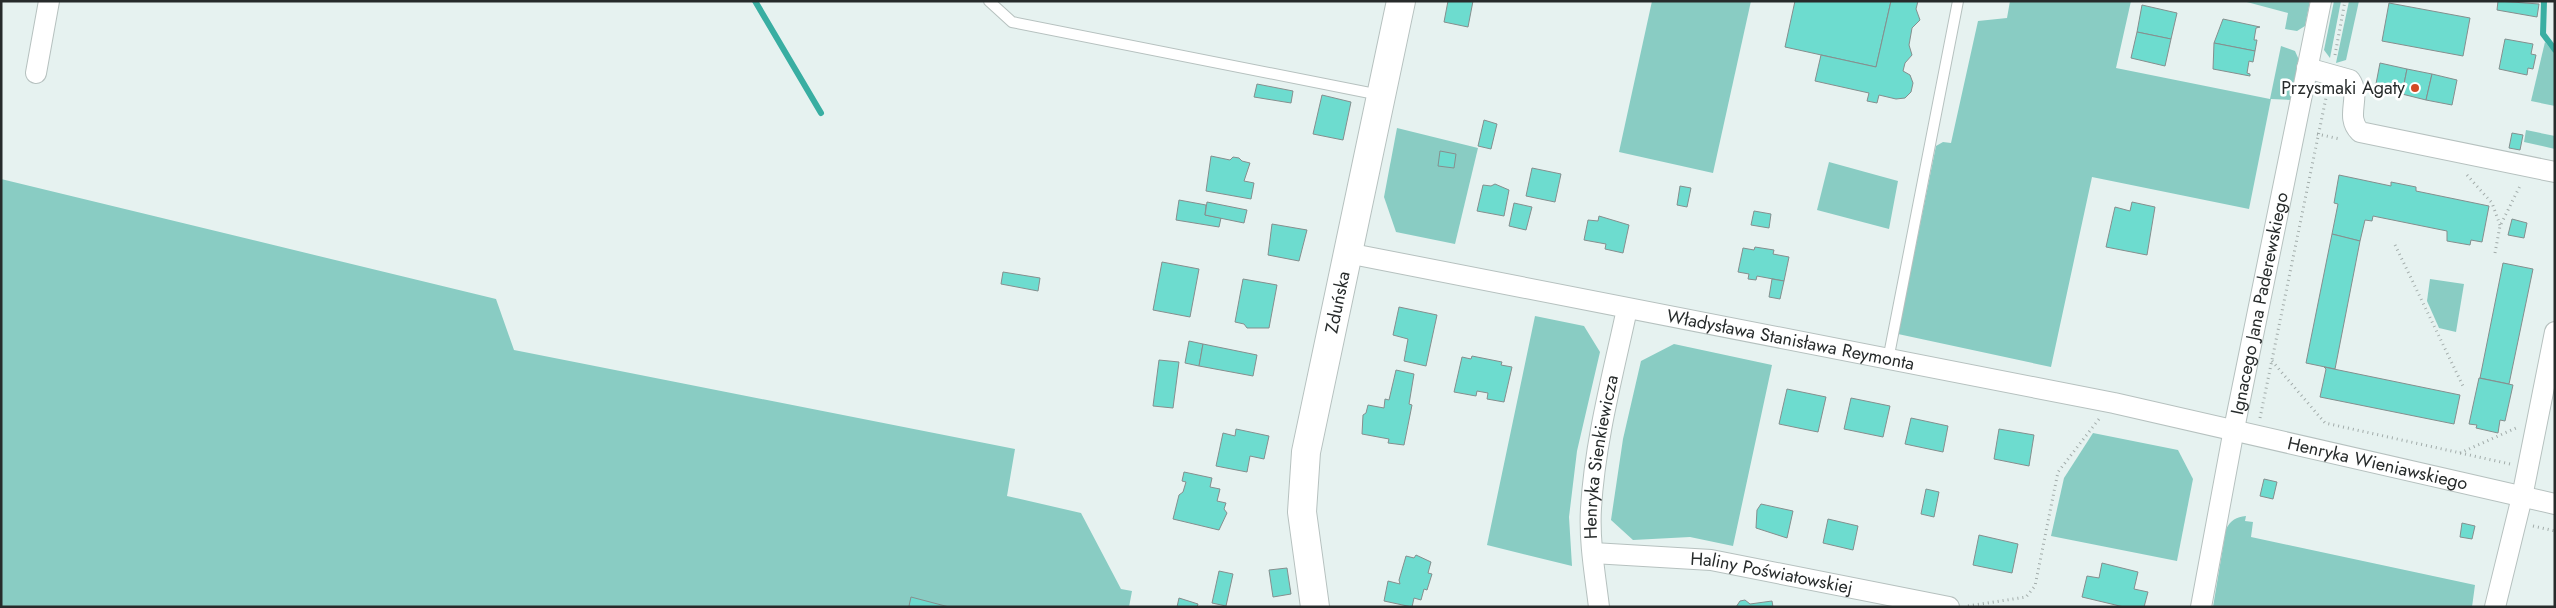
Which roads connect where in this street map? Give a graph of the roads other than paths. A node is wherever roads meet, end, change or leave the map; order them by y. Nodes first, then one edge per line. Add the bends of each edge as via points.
1 (49, 1) edge
2 (989, 1) edge
3 (1401, 1) edge
4 (1958, 1) edge
5 (2321, 1) edge
6 (2307, 68) junction
7 (36, 73) dead end
8 (1382, 95) junction
9 (2555, 172) edge
10 (1347, 253) junction
11 (1627, 308) junction
12 (2555, 332) edge
13 (1888, 360) junction
14 (2234, 429) junction
15 (2522, 497) junction
16 (2555, 504) edge
17 (1593, 553) junction
18 (1315, 607) edge
19 (1599, 607) edge
20 (1949, 607) edge
21 (2202, 607) edge
22 (2495, 607) edge

1 - 7 street
2 - 8 lane via 1012,22
3 - 8 street, Zduńska
4 - 13 lane
5 - 6 street, Ignacego Jana Paderewskiego
6 - 9 street via 2350,80 2356,92 2352,118 2360,132
6 - 14 street, Ignacego Jana Paderewskiego
8 - 10 street, Zduńska
10 - 11 street, Władysława Stanisława Reymonta
10 - 18 street, Zduńska via 1306,452 1302,486 1306,548
11 - 13 street, Władysława Stanisława Reymonta
11 - 17 street, Henryka Sienkiewicza via 1599,440 1591,508
12 - 15 street
13 - 14 street, Władysława Stanisława Reymonta
14 - 15 street, Henryka Wieniawskiego
14 - 21 street, Ignacego Jana Paderewskiego
15 - 16 street, Henryka Wieniawskiego
15 - 22 street
17 - 19 street, Henryka Sienkiewicza
17 - 20 street, Haliny Poświatowskiej via 1712,560

